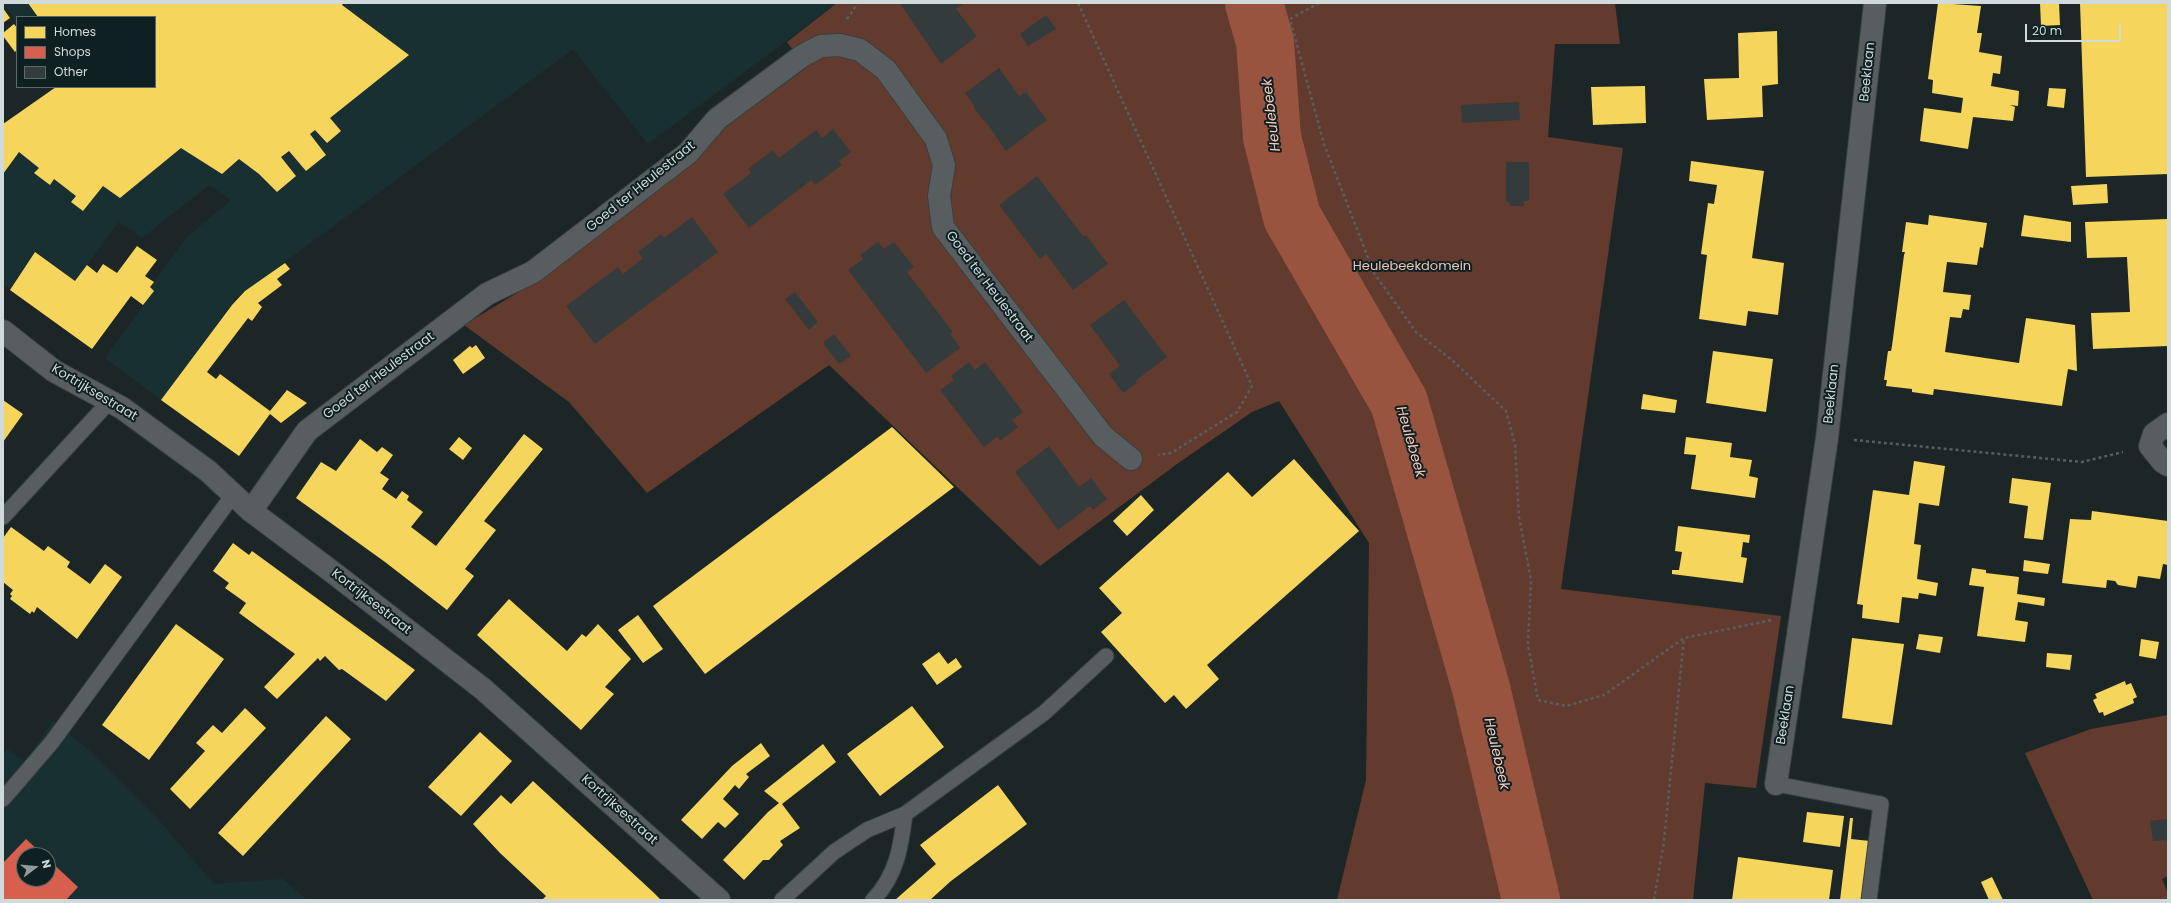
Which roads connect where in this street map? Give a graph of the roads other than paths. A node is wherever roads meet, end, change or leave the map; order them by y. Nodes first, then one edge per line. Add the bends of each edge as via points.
1 (1875, 3) edge
2 (3, 331) edge
3 (109, 402) junction
4 (2168, 424) edge
5 (1131, 459) road end
6 (2168, 465) edge
7 (233, 495) junction
8 (251, 511) junction
9 (3, 516) edge
10 (1106, 656) dead end
11 (1776, 784) joint
12 (3, 800) edge
13 (906, 814) junction
14 (719, 900) edge
15 (782, 900) edge
16 (873, 900) edge
17 (1869, 900) edge

1 - 11 street, Beeklaan via 1827,438
2 - 3 street, Kortrijksestraat via 54,371
3 - 7 street, Kortrijksestraat via 122,408 208,471
3 - 9 lane
4 - 6 street via 2154,434 2150,446 2162,462
5 - 8 street, Goed ter Heulestraat via 1103,436 943,227 939,196 944,165 936,139 886,70 860,50 822,46 802,56 717,119 688,153 533,272 487,294 308,431
7 - 8 street, Kortrijksestraat
7 - 12 lane via 52,742
8 - 14 street, Kortrijksestraat via 483,689
10 - 13 lane via 1044,713
11 - 17 lane via 1881,804
13 - 15 lane via 867,830 834,852
13 - 16 lane via 900,856 883,890

